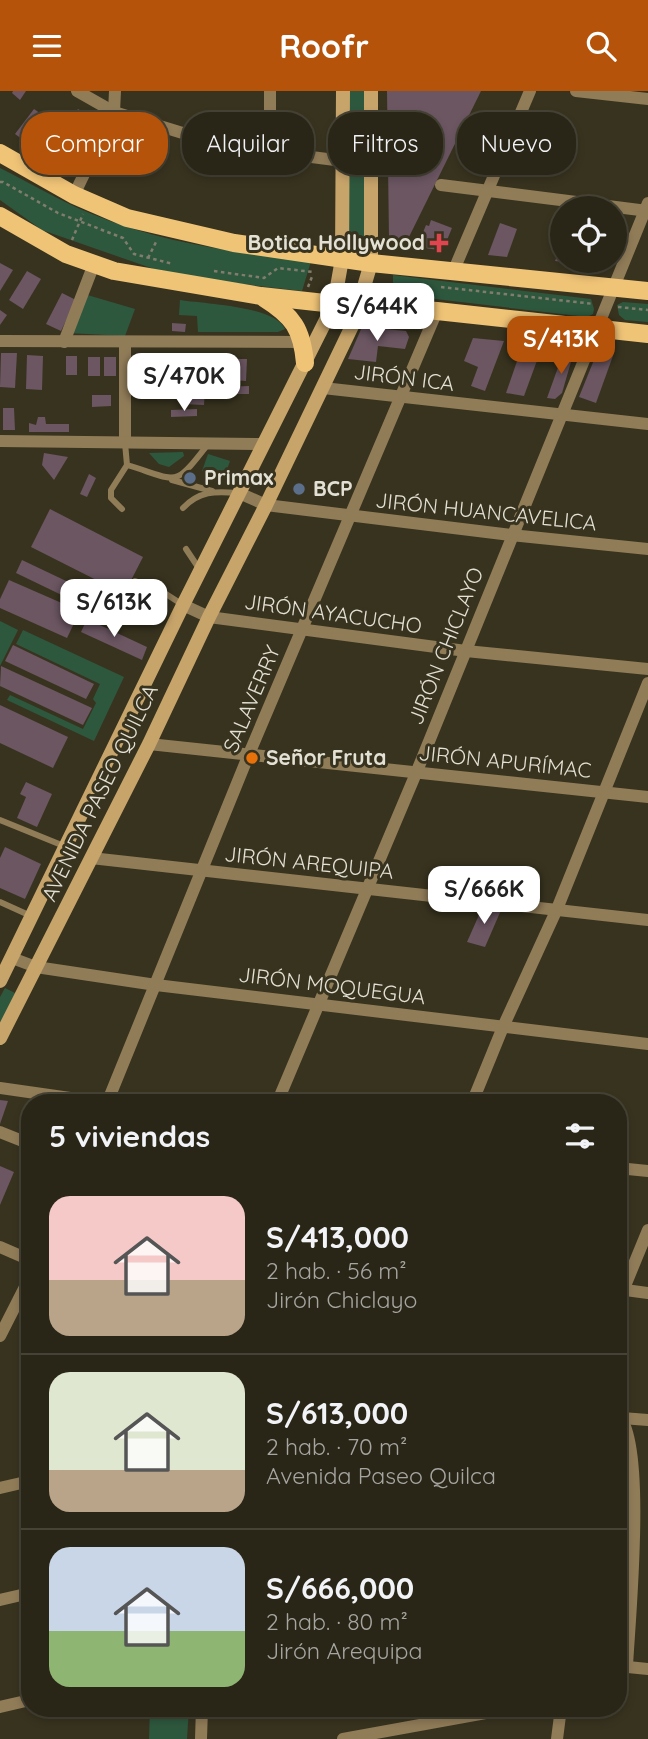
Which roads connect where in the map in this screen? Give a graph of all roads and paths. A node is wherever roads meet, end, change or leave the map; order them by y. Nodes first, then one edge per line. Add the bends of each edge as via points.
1 (77, 91) edge
2 (115, 91) edge
3 (270, 91) edge
4 (343, 91) edge
5 (371, 91) edge
6 (530, 91) edge
7 (576, 91) edge
8 (648, 99) edge
9 (114, 112) joint
10 (270, 112) edge
11 (343, 112) edge
12 (0, 153) edge
13 (90, 175) edge
14 (343, 175) edge
15 (0, 182) edge
16 (441, 185) dead end
17 (486, 189) junction
18 (81, 198) junction
19 (647, 208) edge
20 (0, 216) edge
21 (79, 222) junction
22 (163, 226) junction
23 (66, 254) junction
24 (148, 258) junction
25 (342, 259) junction
26 (371, 263) junction
27 (94, 264) junction
28 (175, 264) dead end
29 (209, 270) dead end
30 (453, 272) junction
31 (430, 286) dead end
32 (613, 288) junction
33 (648, 291) edge
34 (306, 293) dead end
35 (261, 296) junction
36 (334, 304) junction
37 (360, 306) junction
38 (606, 306) junction
39 (648, 310) edge
40 (437, 311) junction
41 (597, 329) junction
42 (648, 334) edge
43 (0, 341) edge
44 (64, 342) junction
45 (303, 342) junction
46 (125, 343) junction
47 (305, 363) junction
48 (323, 388) junction
49 (400, 396) junction
50 (563, 416) junction
51 (648, 424) edge
52 (0, 441) edge
53 (125, 441) junction
54 (209, 443) junction
55 (263, 444) junction
56 (127, 465) junction
57 (170, 479) junction
58 (213, 491) junction
59 (239, 493) junction
60 (266, 505) junction
61 (183, 508) dead end
62 (122, 509) dead end
63 (350, 517) junction
64 (511, 535) junction
65 (186, 549) dead end
66 (648, 549) edge
67 (200, 570) junction
68 (135, 581) dead end
69 (183, 604) junction
70 (209, 617) junction
71 (303, 629) junction
72 (466, 651) junction
73 (648, 669) edge
74 (648, 683) edge
75 (149, 744) junction
76 (249, 754) junction
77 (417, 771) junction
78 (604, 792) junction
79 (648, 797) edge
80 (0, 820) edge
81 (65, 847) junction
82 (91, 858) junction
83 (202, 871) junction
84 (366, 889) junction
85 (0, 902) edge
86 (557, 909) junction
87 (33, 917) junction
88 (648, 919) edge
89 (12, 958) junction
90 (36, 967) junction
91 (0, 981) edge
92 (156, 985) junction
93 (320, 1004) junction
94 (503, 1027) junction
95 (0, 1038) edge
96 (648, 1044) edge
97 (0, 1088) edge
98 (42, 1094) edge
99 (110, 1094) edge
100 (280, 1094) edge
101 (476, 1094) edge
102 (0, 1132) edge
103 (21, 1140) edge
104 (627, 1169) edge
105 (648, 1171) edge
106 (648, 1230) edge
107 (0, 1247) edge
108 (21, 1255) edge
109 (627, 1275) edge
110 (627, 1291) edge
111 (648, 1293) edge
112 (21, 1295) edge
113 (0, 1336) edge
114 (627, 1418) edge
115 (648, 1420) edge
116 (627, 1432) edge
117 (21, 1483) edge
118 (0, 1488) edge
119 (641, 1545) edge
120 (21, 1595) edge
121 (0, 1600) edge
122 (627, 1634) edge
123 (627, 1667) edge
124 (648, 1669) edge
125 (21, 1702) edge
126 (0, 1707) edge
127 (202, 1717) edge
128 (464, 1717) edge
129 (560, 1717) edge
130 (201, 1739) edge
131 (343, 1739) edge
132 (557, 1739) edge

1 - 9 street
2 - 9 street
3 - 10 street
4 - 11 main road, AVENIDA PASEO QUILCA
5 - 26 main road, AVENIDA PASEO QUILCA
6 - 17 street
7 - 8 street
12 - 18 main road
13 - 18 street
14 - 25 main road, AVENIDA PASEO QUILCA
15 - 21 path
16 - 17 street
17 - 19 street
17 - 30 street
18 - 21 path
18 - 22 main road via 127,218
19 - 32 street, JIRÓN CHICLAYO
20 - 23 main road
21 - 23 path
21 - 24 path via 123,238 134,254
22 - 24 path
22 - 25 main road via 234,243
23 - 27 main road
24 - 28 path
25 - 26 main road
25 - 36 main road, AVENIDA PASEO QUILCA
26 - 30 main road
26 - 37 main road, AVENIDA PASEO QUILCA
27 - 35 main road
27 - 44 street
29 - 34 path via 264,278 278,268 313,272
30 - 32 main road
31 - 38 path
32 - 33 main road
32 - 38 street, JIRÓN CHICLAYO
35 - 36 main road
35 - 45 main road via 290,317
36 - 37 main road
36 - 47 main road, AVENIDA PASEO QUILCA
37 - 40 main road
37 - 48 main road, AVENIDA PASEO QUILCA
38 - 39 path
38 - 41 street, JIRÓN CHICLAYO
40 - 41 main road
40 - 49 street, SALAVERRY
41 - 42 main road
41 - 50 street, JIRÓN CHICLAYO
43 - 44 street
44 - 46 street
45 - 46 street
45 - 47 main road
46 - 53 street
47 - 55 main road, AVENIDA PASEO QUILCA
48 - 49 street, JIRÓN ICA
48 - 60 main road, AVENIDA PASEO QUILCA
49 - 50 street, JIRÓN ICA
49 - 63 street, SALAVERRY
50 - 51 street, JIRÓN ICA
50 - 64 street, JIRÓN CHICLAYO
52 - 53 street
53 - 54 street
53 - 56 lane
54 - 55 street
54 - 57 lane via 184,475
55 - 59 main road, AVENIDA PASEO QUILCA
56 - 57 lane
56 - 62 lane via 111,490 111,498
57 - 58 lane
58 - 59 lane
58 - 61 lane via 192,498
59 - 60 street, JIRÓN HUANCAVELICA
59 - 67 main road, AVENIDA PASEO QUILCA
60 - 63 street, JIRÓN HUANCAVELICA
60 - 70 main road, AVENIDA PASEO QUILCA
63 - 64 street, JIRÓN HUANCAVELICA
63 - 71 street, SALAVERRY
64 - 66 street, JIRÓN HUANCAVELICA
64 - 72 street, JIRÓN CHICLAYO
65 - 67 lane
67 - 69 main road, AVENIDA PASEO QUILCA
68 - 69 lane
69 - 70 street, JIRÓN AYACUCHO
69 - 81 main road, AVENIDA PASEO QUILCA
70 - 71 street, JIRÓN AYACUCHO
70 - 75 main road, AVENIDA PASEO QUILCA
71 - 72 street, JIRÓN AYACUCHO
71 - 76 street, SALAVERRY
72 - 73 street, JIRÓN AYACUCHO
72 - 77 street, JIRÓN CHICLAYO
74 - 78 street
75 - 76 street, JIRÓN APURÍMAC
75 - 82 main road, AVENIDA PASEO QUILCA
76 - 77 street, JIRÓN APURÍMAC
76 - 83 street, SALAVERRY
77 - 78 street, JIRÓN APURÍMAC
77 - 84 street, JIRÓN CHICLAYO
78 - 79 street, JIRÓN APURÍMAC
78 - 86 street
80 - 81 lane
81 - 87 main road, AVENIDA PASEO QUILCA
82 - 83 street, JIRÓN AREQUIPA
82 - 90 main road, AVENIDA PASEO QUILCA
83 - 84 street, JIRÓN AREQUIPA
83 - 92 street, SALAVERRY
84 - 86 street, JIRÓN AREQUIPA
84 - 93 street, JIRÓN CHICLAYO
85 - 87 lane
86 - 88 street, JIRÓN AREQUIPA
86 - 94 street
87 - 89 main road, AVENIDA PASEO QUILCA
89 - 90 street, JIRÓN MOQUEGUA
89 - 91 main road, AVENIDA PASEO QUILCA
90 - 92 street, JIRÓN MOQUEGUA
90 - 95 main road, AVENIDA PASEO QUILCA
92 - 93 street, JIRÓN MOQUEGUA
92 - 99 street, SALAVERRY
93 - 94 street, JIRÓN MOQUEGUA
93 - 100 street, JIRÓN CHICLAYO
94 - 96 street, JIRÓN MOQUEGUA
94 - 101 street
97 - 98 street
102 - 103 street
104 - 105 street
106 - 109 street
107 - 108 street
110 - 111 street
112 - 113 street
114 - 115 street
116 - 119 street
117 - 118 street
119 - 122 street
120 - 121 street
123 - 124 street
125 - 126 street
127 - 130 street
128 - 131 street
129 - 132 street

